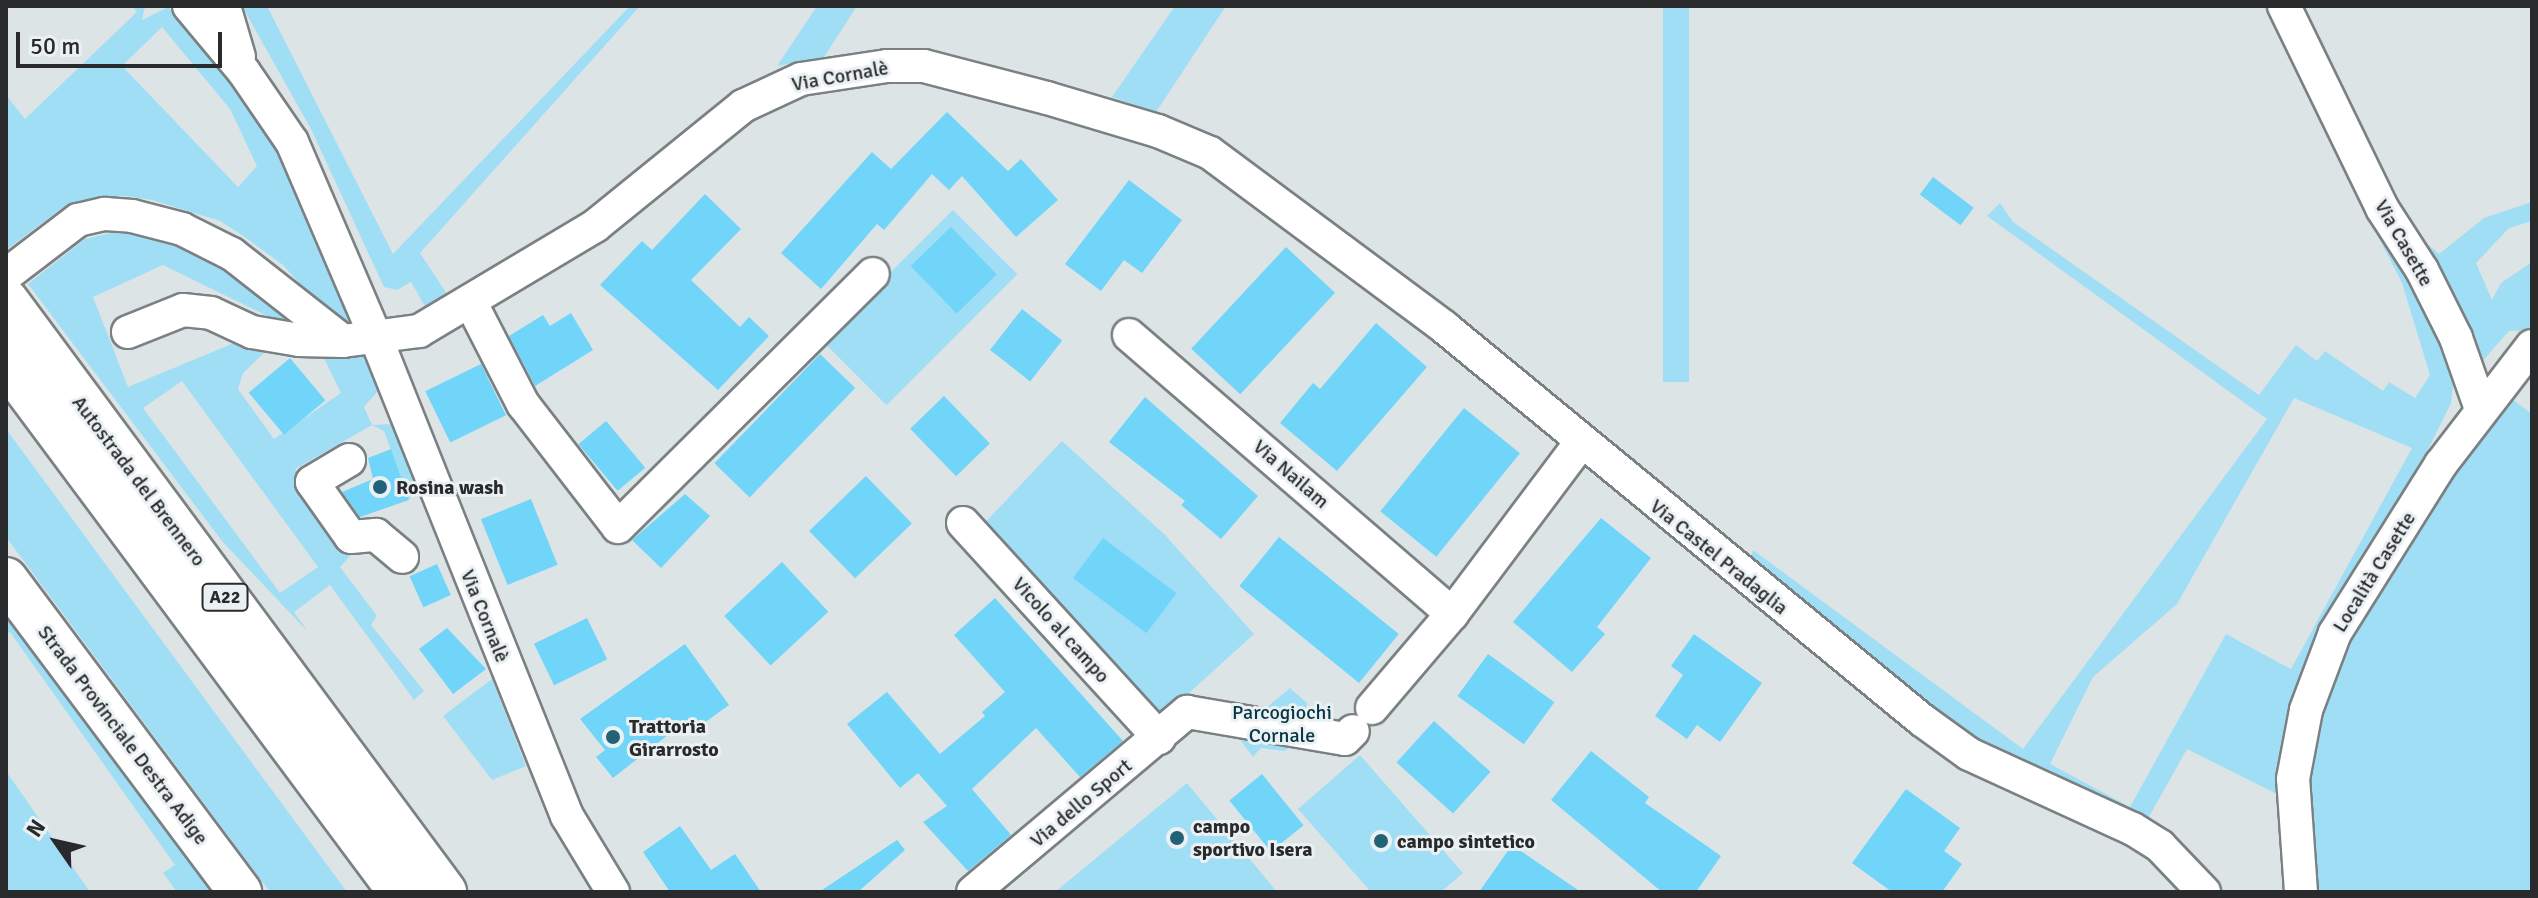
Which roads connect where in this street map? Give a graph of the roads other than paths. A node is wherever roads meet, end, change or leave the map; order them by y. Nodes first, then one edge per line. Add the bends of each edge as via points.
1 (189, 6) edge
2 (224, 6) edge
3 (2284, 6) edge
4 (244, 72) junction
5 (1255, 186) joint
6 (873, 274) dead end
7 (6, 275) edge
8 (6, 301) edge
9 (471, 303) junction
10 (128, 332) dead end
11 (1129, 335) dead end
12 (376, 338) junction
13 (343, 341) junction
14 (2532, 346) edge
15 (6, 361) edge
16 (2521, 379) edge
17 (2481, 409) junction
18 (1581, 442) junction
19 (349, 460) dead end
20 (963, 523) dead end
21 (402, 557) dead end
22 (6, 579) edge
23 (1452, 614) junction
24 (1159, 738) junction
25 (240, 892) edge
26 (401, 892) edge
27 (444, 892) edge
28 (613, 892) edge
29 (973, 892) edge
30 (2204, 892) edge
31 (2301, 892) edge

1 - 4 street
2 - 4 street
3 - 17 street, Via Casette via 2382,208 2422,270 2456,338
4 - 12 street via 292,142
5 - 9 street, Via Cornalè via 1210,153 1158,131 924,66 887,66 801,79 743,106 595,226
5 - 18 street, Via Castel Pradaglia via 1444,327
6 - 9 street via 618,527 523,404
7 - 13 street via 78,220 105,214 182,229 232,254
8 - 27 highway, Autostrada del Brennero / A22
9 - 12 street, Via Cornalè via 419,331
10 - 13 street via 183,310 198,310 252,332
11 - 23 street, Via Nailam
12 - 13 street
12 - 28 street, Via Cornalè via 567,816
14 - 16 street
15 - 26 highway, Autostrada del Brennero / A22
16 - 17 street
17 - 31 street, Località Casette via 2335,633 2306,710 2293,779
18 - 23 street
18 - 30 street, Via Castel Pradaglia via 1957,746 2133,829 2160,846
19 - 21 street via 312,482 351,537 376,535
20 - 24 street, Vicolo al campo
22 - 25 main road, Strada Provinciale Destra Adige
23 - 24 street, Via dello Sport via 1345,739 1187,712
24 - 29 street, Via dello Sport

